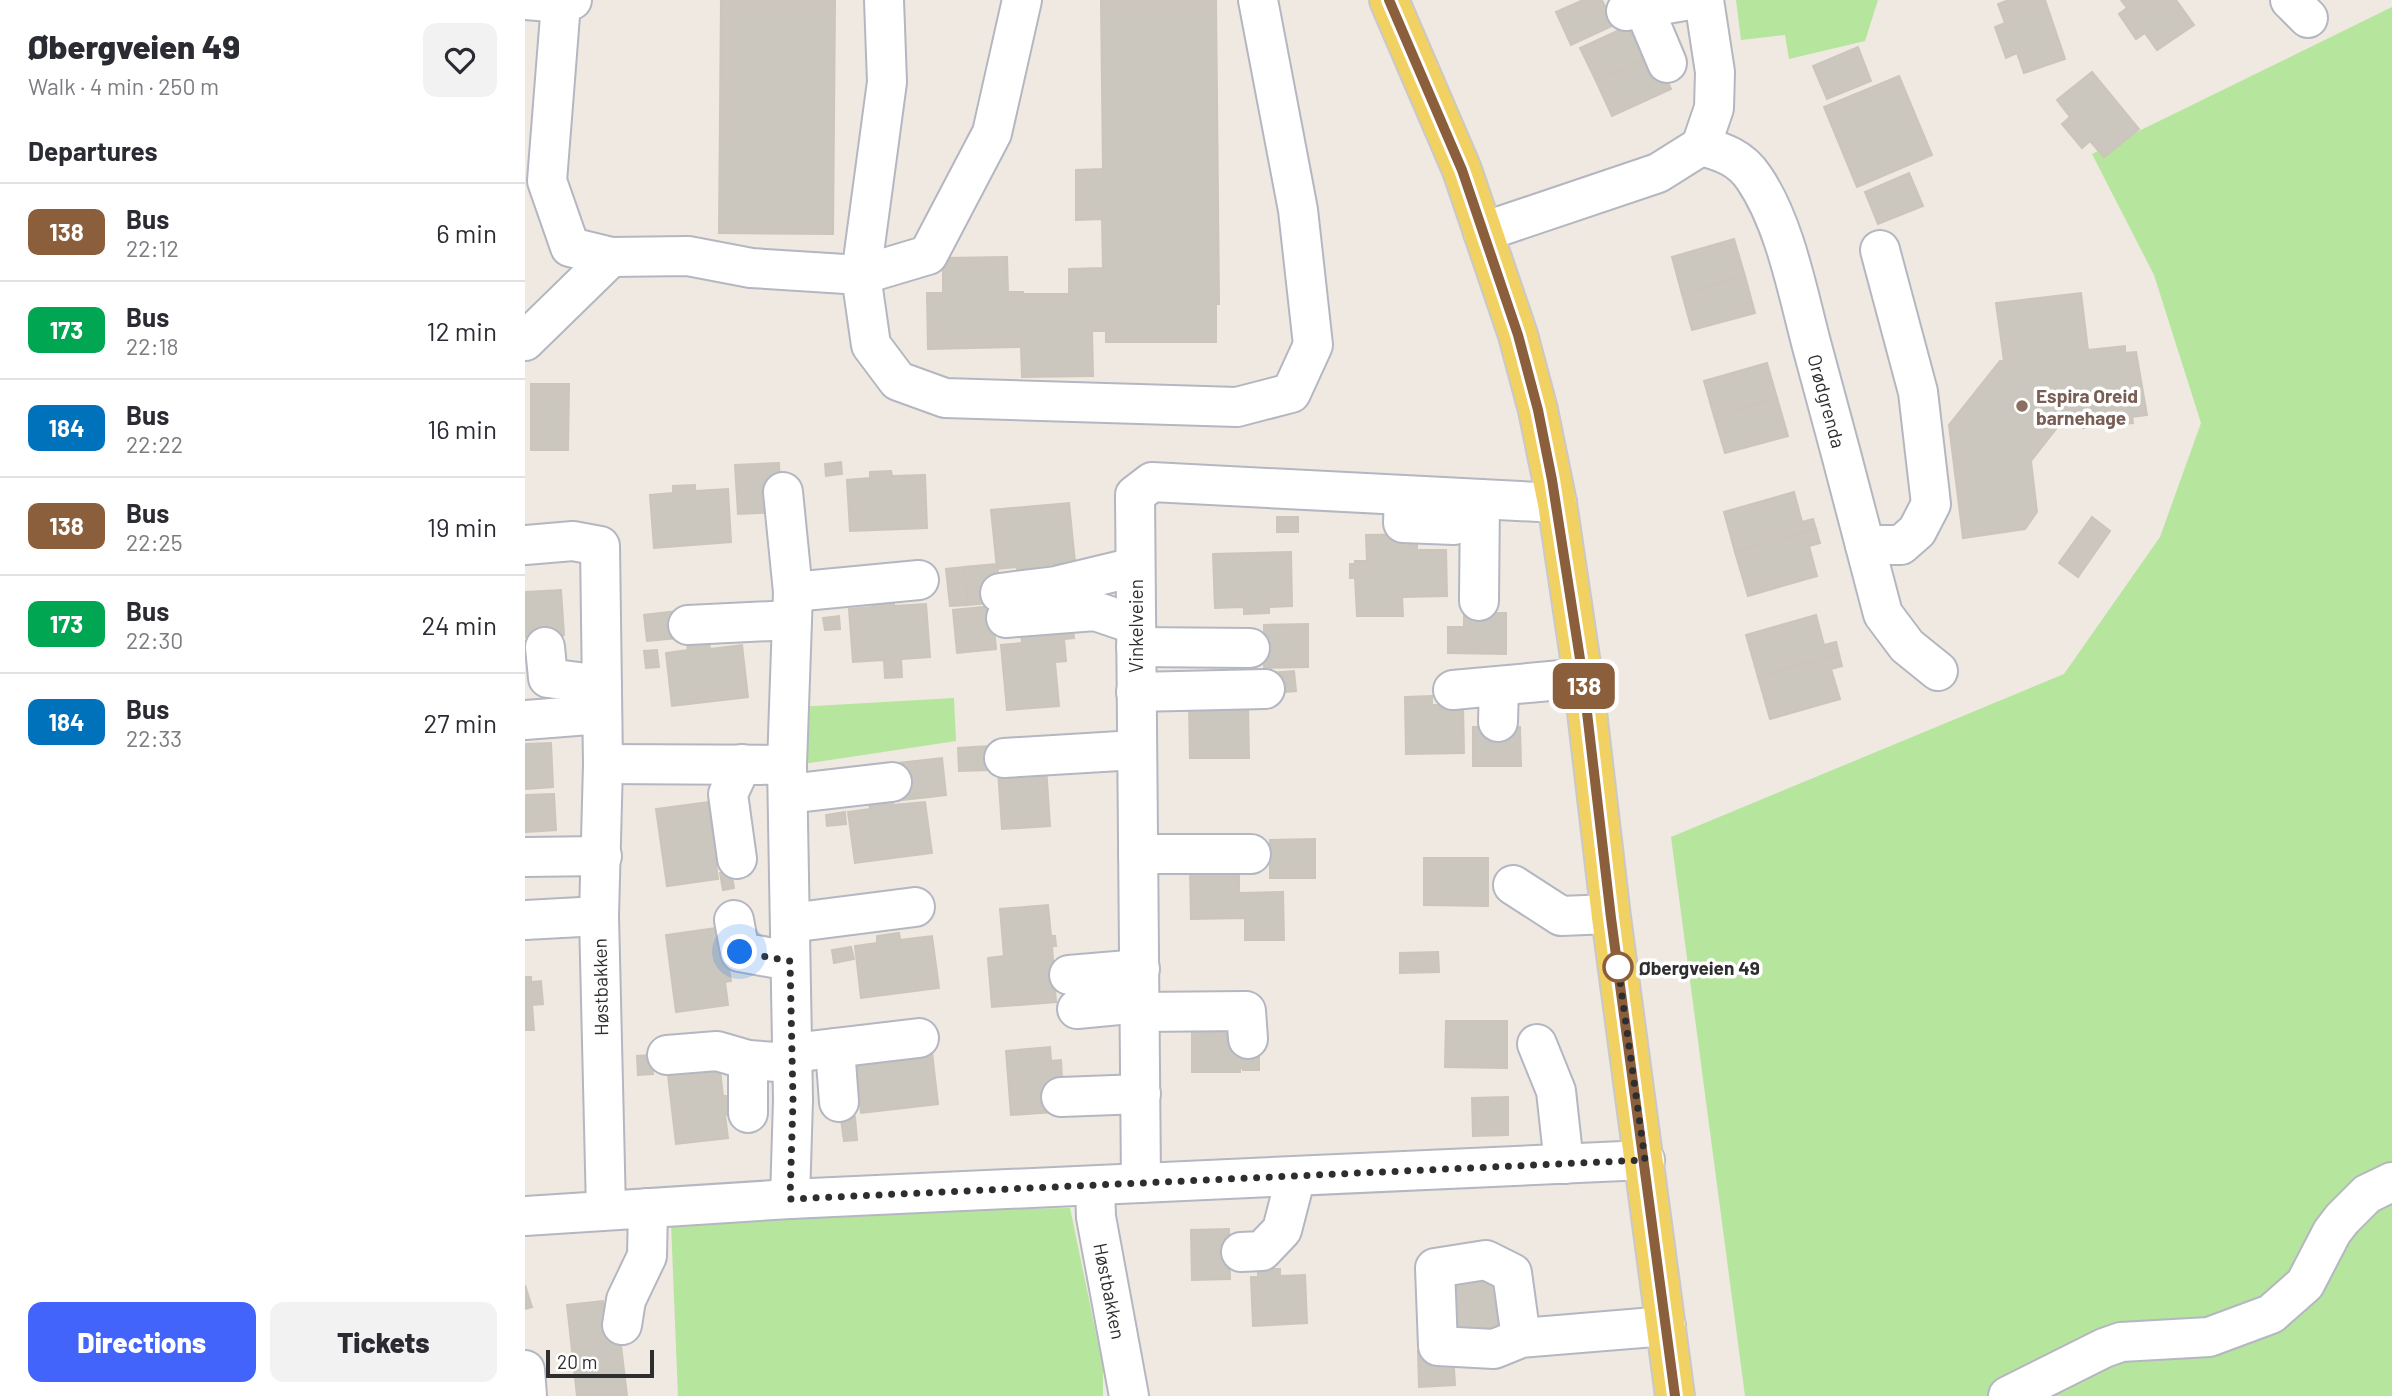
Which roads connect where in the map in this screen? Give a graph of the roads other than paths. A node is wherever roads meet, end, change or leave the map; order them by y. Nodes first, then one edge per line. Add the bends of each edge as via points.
1 (884, 0) edge
2 (1022, 0) edge
3 (1258, 0) edge
4 (1389, 0) edge
5 (1704, 0) edge
6 (555, 1) edge
7 (1656, 4) edge
8 (1667, 63) dead end
9 (1701, 146) junction
10 (1483, 232) junction
11 (1879, 250) dead end
12 (611, 257) junction
13 (861, 275) junction
14 (525, 341) edge
15 (783, 492) dead end
16 (1557, 503) junction
17 (1467, 512) junction
18 (525, 545) edge
19 (1865, 545) junction
20 (1135, 567) junction
21 (919, 580) dead end
22 (1479, 601) dead end
23 (792, 606) junction
24 (688, 625) dead end
25 (1136, 636) junction
26 (545, 647) dead end
27 (1250, 648) dead end
28 (1938, 671) dead end
29 (1583, 678) junction
30 (1265, 689) dead end
31 (1453, 690) dead end
32 (1136, 692) junction
33 (602, 700) junction
34 (525, 720) edge
35 (1136, 750) junction
36 (1004, 758) dead end
37 (603, 764) junction
38 (742, 764) junction
39 (788, 779) junction
40 (892, 782) dead end
41 (1138, 854) junction
42 (1251, 854) dead end
43 (602, 856) junction
44 (525, 857) edge
45 (737, 859) dead end
46 (1513, 885) dead end
47 (915, 908) dead end
48 (1610, 914) junction
49 (599, 916) junction
50 (525, 920) edge
51 (734, 920) dead end
52 (790, 923) junction
53 (790, 961) junction
54 (1073, 992) dead end
55 (1140, 994) junction
56 (919, 1038) dead end
57 (1248, 1039) dead end
58 (1537, 1044) dead end
59 (835, 1048) junction
60 (667, 1055) dead end
61 (792, 1058) junction
62 (748, 1060) junction
63 (1141, 1094) junction
64 (1061, 1097) dead end
65 (839, 1102) dead end
66 (748, 1113) dead end
67 (1645, 1160) junction
68 (1564, 1164) junction
69 (1296, 1176) junction
70 (2392, 1182) edge
71 (1142, 1183) junction
72 (1095, 1186) junction
73 (790, 1199) junction
74 (648, 1208) junction
75 (605, 1210) junction
76 (525, 1216) edge
77 (1241, 1252) dead end
78 (622, 1325) dead end
79 (1666, 1326) junction
80 (1521, 1338) dead end
81 (525, 1370) edge
82 (527, 1396) edge
83 (1129, 1396) edge
84 (1675, 1396) edge
85 (2008, 1396) edge

1 - 13 street via 887,82
2 - 13 street via 992,133 928,255
3 - 13 street via 1298,210 1313,345 1291,393 1237,408 945,398 898,381 871,345
4 - 10 main road via 1444,124
5 - 9 street via 1715,85 1714,107
6 - 12 street via 547,181 570,247
7 - 8 street
9 - 10 street via 1658,173
9 - 19 street, Orødgrenda via 1733,156 1766,197 1796,286
10 - 16 main road via 1518,335
11 - 19 street via 1918,392 1931,504 1917,531 1901,545
12 - 13 street via 688,256 751,268
12 - 14 street
15 - 23 street
16 - 17 street, Vinkelveien
16 - 29 main road
17 - 20 street, Vinkelveien via 1404,496 1152,482 1135,495
17 - 22 street
18 - 33 street, Høstbakken via 573,541 600,547
19 - 28 street, Orødgrenda via 1883,614 1907,646
20 - 25 street, Vinkelveien
20 - 25 street via 1056,586 1003,606 1095,611
21 - 23 street
23 - 24 street
23 - 39 street
25 - 27 street
25 - 32 street, Vinkelveien
26 - 33 street via 548,678
29 - 31 street via 1498,704
29 - 48 main road
30 - 32 street
32 - 35 street, Vinkelveien
33 - 34 street
33 - 37 street, Høstbakken
35 - 36 street
35 - 41 street, Vinkelveien
37 - 38 street
37 - 43 street, Høstbakken
38 - 39 street
38 - 45 street via 728,794
39 - 40 street
39 - 52 street
41 - 42 street
41 - 55 street, Vinkelveien
43 - 44 street
43 - 49 street, Høstbakken
46 - 48 street via 1561,916
47 - 52 street
48 - 67 main road
49 - 50 street
49 - 75 street, Høstbakken
51 - 53 street via 740,952
52 - 53 street
53 - 61 street
54 - 55 street
55 - 57 street via 1246,1011
55 - 63 street, Vinkelveien
56 - 59 street
58 - 68 street via 1556,1091
59 - 61 street
59 - 65 street
60 - 62 street via 717,1051
61 - 62 street
61 - 73 street
62 - 66 street
63 - 64 street
63 - 71 street, Vinkelveien
67 - 68 street
67 - 79 main road
68 - 69 street
69 - 71 street
69 - 77 street via 1282,1230 1262,1251
70 - 85 street via 2367,1194 2342,1219 2305,1284 2271,1314 2209,1337 2121,1342
71 - 72 street
72 - 73 street
72 - 83 street, Høstbakken via 1096,1217
73 - 74 street
74 - 75 street
74 - 78 street via 647,1256 626,1300
75 - 76 street
79 - 80 street
79 - 84 main road
81 - 82 street

